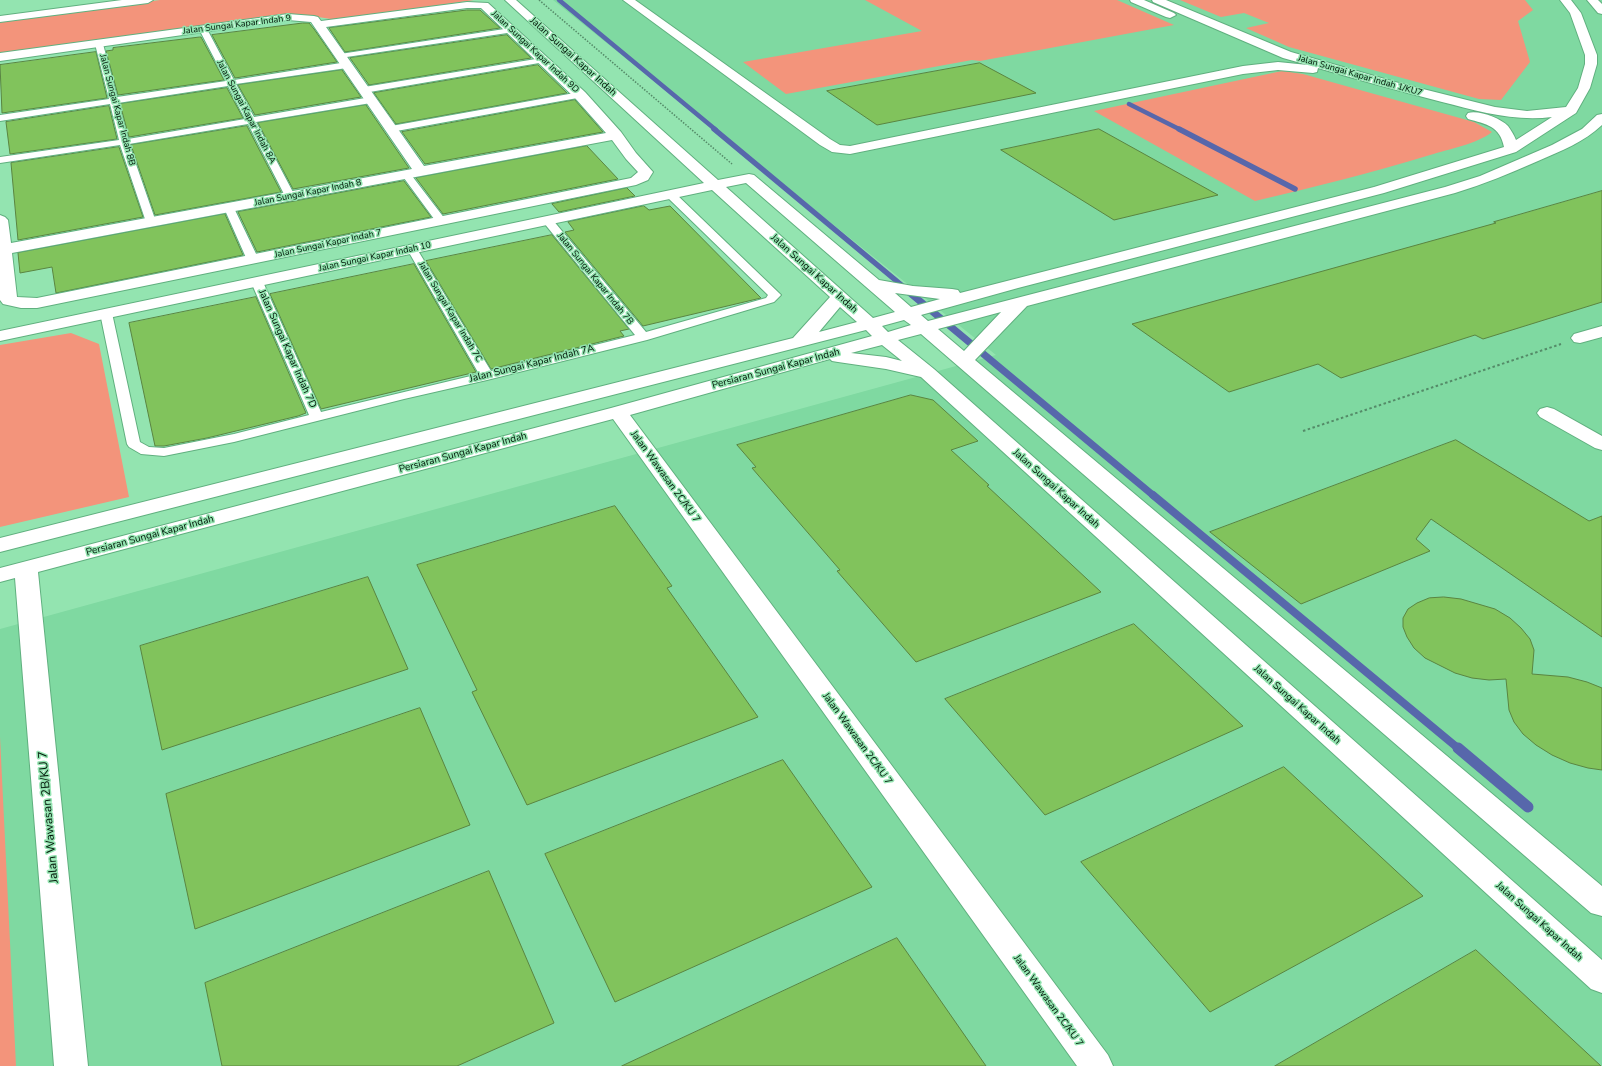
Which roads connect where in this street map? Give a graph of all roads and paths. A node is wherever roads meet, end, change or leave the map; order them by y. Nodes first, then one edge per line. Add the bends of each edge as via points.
1 (148, 0) edge
2 (510, 0) edge
3 (539, 0) edge
4 (628, 0) edge
5 (1134, 0) edge
6 (1158, 0) edge
7 (1565, 0) edge
8 (1592, 0) edge
9 (97, 3) edge
10 (1602, 11) edge
11 (0, 19) edge
12 (318, 25) junction
13 (203, 29) junction
14 (510, 30) junction
15 (99, 44) junction
16 (1259, 52) junction
17 (1596, 53) edge
18 (0, 57) edge
19 (343, 60) junction
20 (542, 60) junction
21 (1313, 69) junction
22 (1243, 70) junction
23 (231, 84) junction
24 (367, 95) junction
25 (580, 95) junction
26 (114, 101) junction
27 (1571, 110) junction
28 (1491, 115) junction
29 (0, 118) edge
30 (1602, 118) edge
31 (250, 120) junction
32 (391, 129) junction
33 (616, 135) junction
34 (124, 142) junction
35 (1510, 149) junction
36 (0, 160) edge
37 (413, 173) junction
38 (749, 178) junction
39 (716, 186) junction
40 (671, 195) junction
41 (290, 196) junction
42 (229, 208) junction
43 (0, 220) edge
44 (441, 221) junction
45 (548, 221) junction
46 (151, 222) junction
47 (412, 249) junction
48 (2, 250) edge
49 (253, 260) junction
50 (257, 282) junction
51 (872, 283) junction
52 (988, 291) junction
53 (839, 296) junction
54 (1020, 303) junction
55 (106, 313) junction
56 (922, 319) junction
57 (878, 331) junction
58 (1602, 331) edge
59 (0, 336) edge
60 (643, 337) junction
61 (1580, 338) joint
62 (800, 341) junction
63 (827, 355) junction
64 (964, 361) junction
65 (927, 373) junction
66 (487, 376) junction
67 (618, 412) junction
68 (1547, 413) dead end
69 (317, 416) junction
70 (1303, 431) dead end
71 (1602, 444) edge
72 (0, 545) edge
73 (26, 568) junction
74 (0, 575) edge
75 (1602, 904) edge
76 (1602, 978) edge
77 (71, 1066) edge
78 (1096, 1066) edge

1 - 9 street
2 - 39 street, Jalan Sungai Kapar Indah
3 - 38 path, Jalan Sungai Kapar Indah
4 - 22 street via 837,149 850,150
5 - 16 street, Jalan Sungai Kapar Indah 1/KU7
6 - 28 street, Jalan Sungai Kapar Indah 1/KU7 via 1287,55
7 - 17 street
8 - 10 street
9 - 11 street
12 - 13 street, Jalan Sungai Kapar Indah 9 via 314,19 288,17
12 - 14 street, Jalan Sungai Kapar Indah 9D via 480,4
12 - 19 street
13 - 15 street, Jalan Sungai Kapar Indah 9
13 - 23 lane, Jalan Sungai Kapar Indah 8A
14 - 19 lane
14 - 20 street, Jalan Sungai Kapar Indah 9D
15 - 18 street, Jalan Sungai Kapar Indah 9
15 - 26 lane, Jalan Sungai Kapar Indah 8B
16 - 21 street, Jalan Sungai Kapar Indah 1/KU7
16 - 22 street via 1261,57 1258,64
17 - 27 street via 1584,88
19 - 23 lane
19 - 24 street
20 - 24 lane
20 - 25 street, Jalan Sungai Kapar Indah 9D
21 - 22 street via 1278,66
21 - 28 street, Jalan Sungai Kapar Indah 1/KU7
23 - 26 lane
23 - 31 lane, Jalan Sungai Kapar Indah 8A
24 - 31 lane
24 - 32 street
25 - 32 lane
25 - 33 street, Jalan Sungai Kapar Indah 9D
26 - 29 lane
26 - 34 lane, Jalan Sungai Kapar Indah 8B
27 - 28 street, Jalan Sungai Kapar Indah 1/KU7 via 1527,115
27 - 35 street
28 - 35 street, Jalan Sungai Kapar Indah 1/KU7 via 1509,137
30 - 54 street via 1587,132 1557,148 1471,183
31 - 34 lane
31 - 41 lane, Jalan Sungai Kapar Indah 8A
32 - 37 street
33 - 37 street, Jalan Sungai Kapar Indah 8
33 - 44 street, Jalan Sungai Kapar Indah 7 via 646,172 636,182
34 - 36 lane
34 - 46 lane, Jalan Sungai Kapar Indah 8B
35 - 52 street via 1379,190
37 - 41 street, Jalan Sungai Kapar Indah 8
37 - 44 lane
38 - 39 street, Jalan Sungai Kapar Indah 10
38 - 51 street
39 - 40 street, Jalan Sungai Kapar Indah 10
39 - 53 street, Jalan Sungai Kapar Indah
40 - 45 street, Jalan Sungai Kapar Indah 10
40 - 60 lane, Jalan Sungai Kapar Indah 7A via 775,295 770,300
41 - 42 street, Jalan Sungai Kapar Indah 8
42 - 46 street, Jalan Sungai Kapar Indah 8
42 - 49 lane
43 - 48 street
44 - 49 street, Jalan Sungai Kapar Indah 7
45 - 47 street, Jalan Sungai Kapar Indah 10
45 - 60 lane, Jalan Sungai Kapar Indah 7B
46 - 48 street, Jalan Sungai Kapar Indah 8
47 - 50 street, Jalan Sungai Kapar Indah 10
47 - 66 lane, Jalan Sungai Kapar Indah 7C
48 - 49 street, Jalan Sungai Kapar Indah 7 via 9,300 21,303 37,303
50 - 55 street, Jalan Sungai Kapar Indah 10
50 - 69 lane, Jalan Sungai Kapar Indah 7D
51 - 52 street via 927,294
51 - 56 street
52 - 56 street via 947,302
53 - 57 street, Jalan Sungai Kapar Indah
53 - 62 street via 832,308
54 - 56 street via 962,318
54 - 64 street
55 - 59 street, Jalan Sungai Kapar Indah 10
55 - 69 lane, Jalan Sungai Kapar Indah 7A via 134,444 146,451 164,452 211,443
56 - 57 street, Persiaran Sungai Kapar Indah
56 - 64 street
57 - 62 street, Persiaran Sungai Kapar Indah
57 - 63 street, Persiaran Sungai Kapar Indah
57 - 65 street, Jalan Sungai Kapar Indah
58 - 61 street
60 - 66 lane, Jalan Sungai Kapar Indah 7A
61 - 70 path
62 - 72 street, Persiaran Sungai Kapar Indah
63 - 65 street via 886,363
63 - 67 street, Persiaran Sungai Kapar Indah
64 - 75 street
65 - 76 street, Jalan Sungai Kapar Indah
66 - 69 lane, Jalan Sungai Kapar Indah 7A
67 - 73 street, Persiaran Sungai Kapar Indah
67 - 78 street, Jalan Wawasan 2C/KU 7
68 - 71 street
73 - 74 street, Persiaran Sungai Kapar Indah
73 - 77 street, Jalan Wawasan 2B/KU 7

